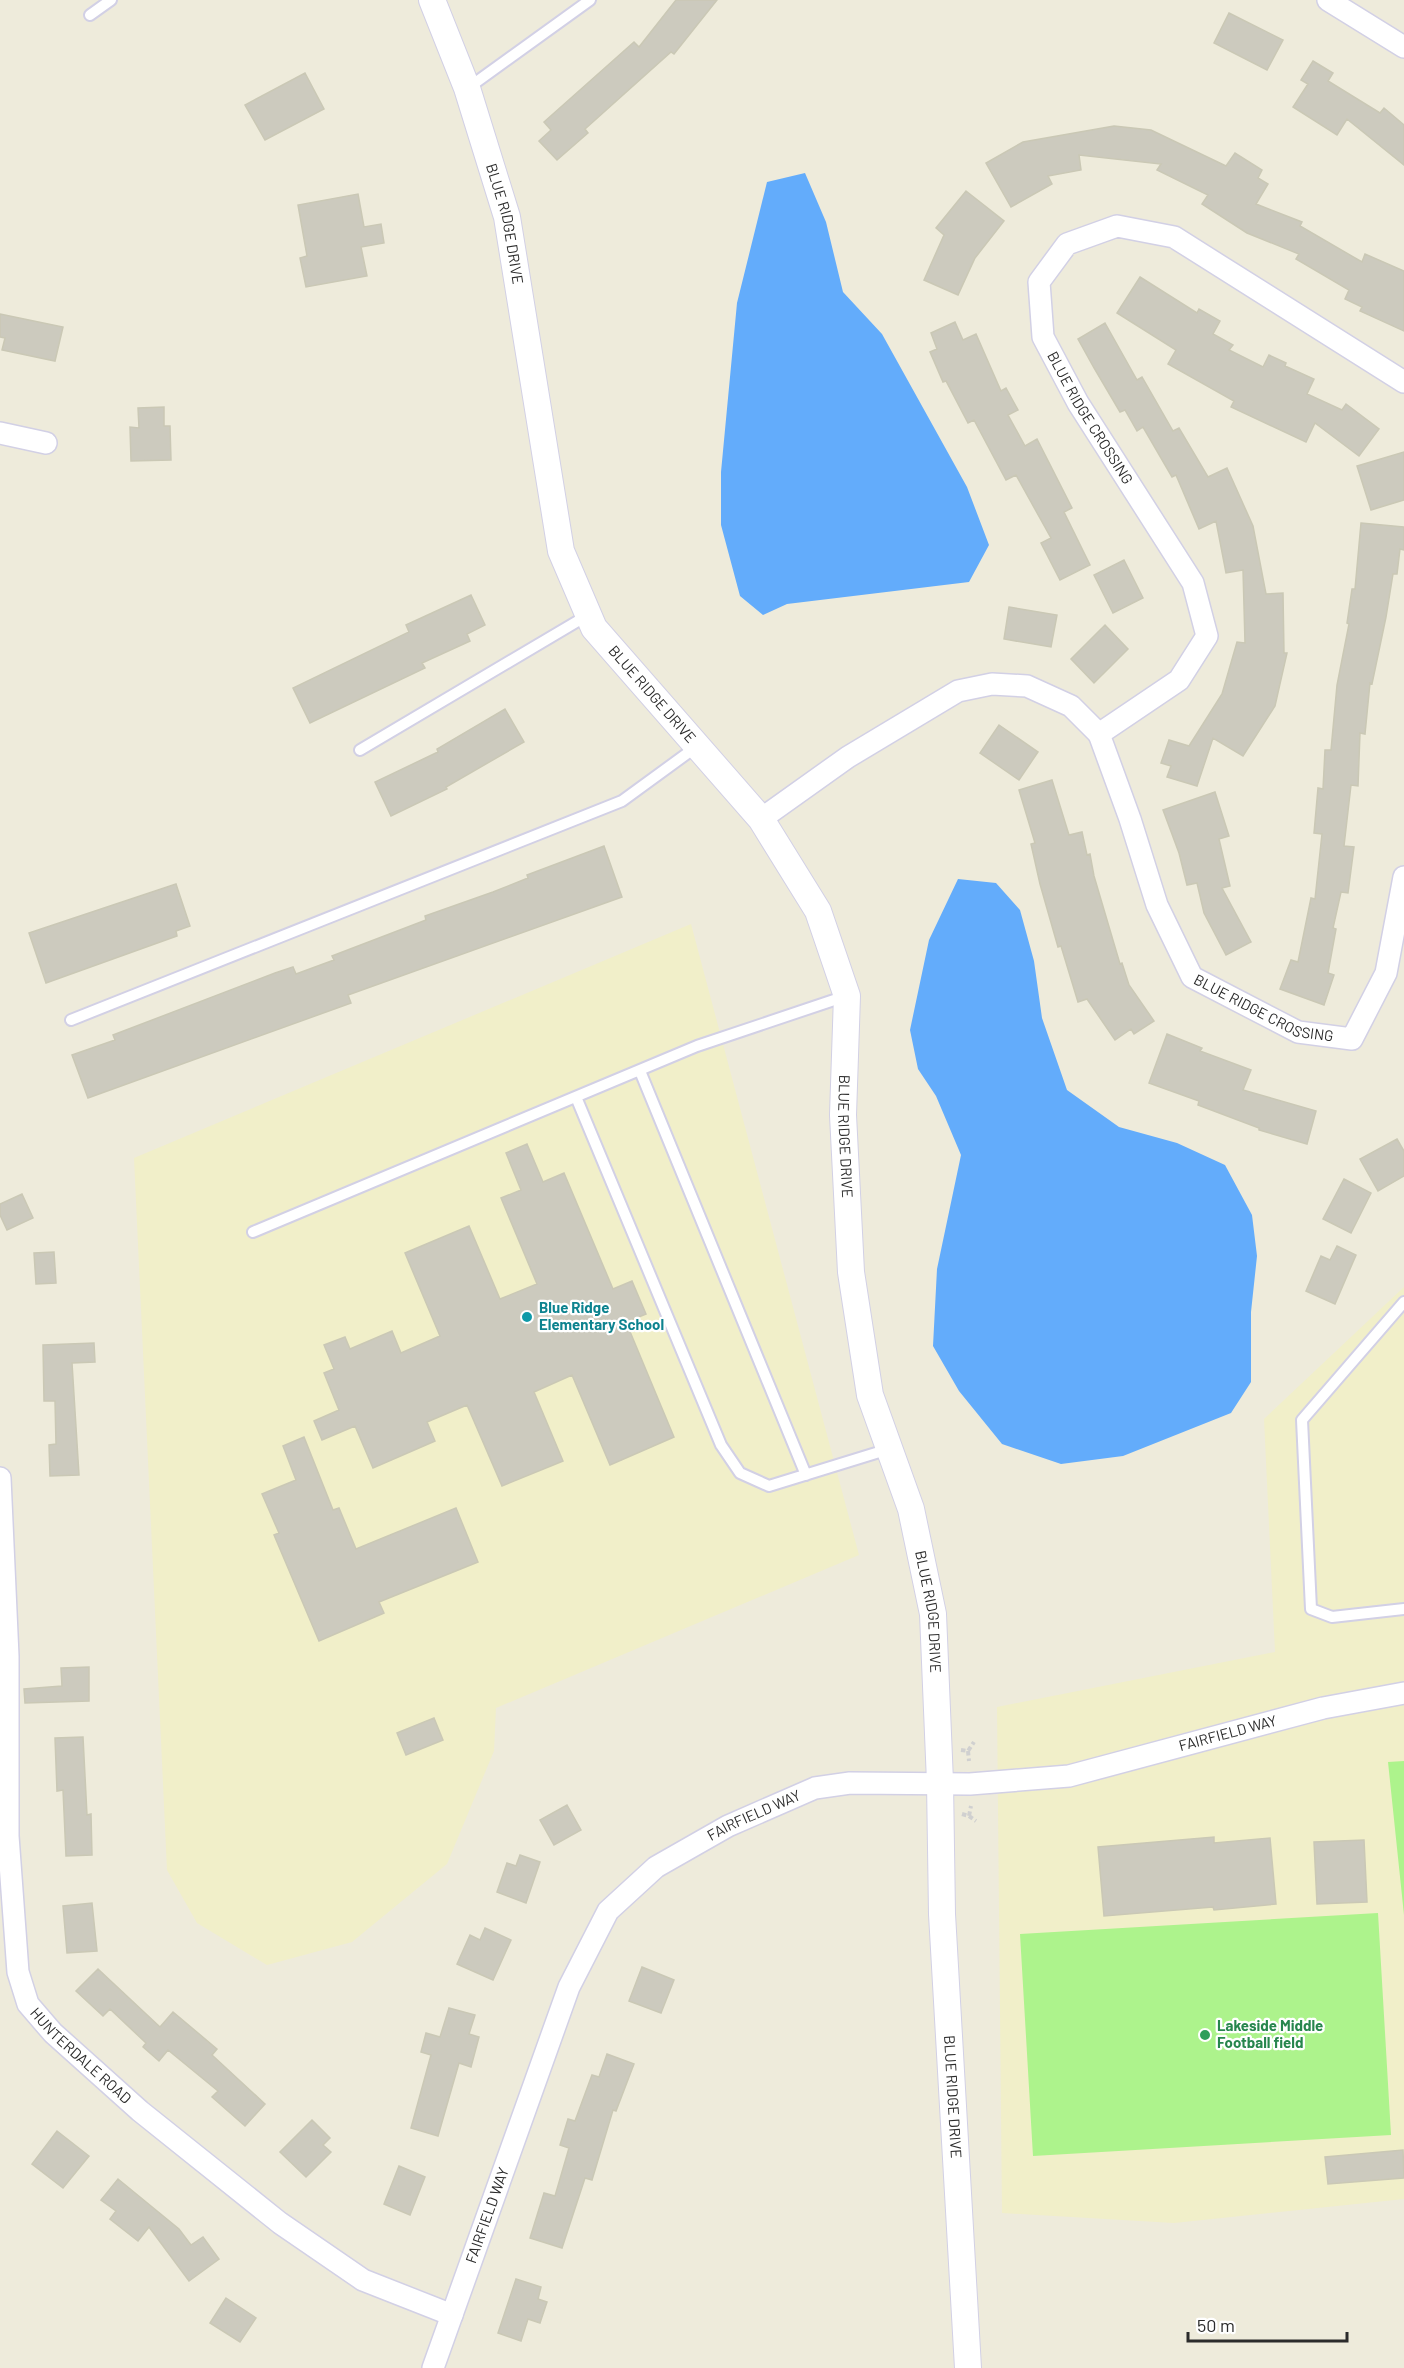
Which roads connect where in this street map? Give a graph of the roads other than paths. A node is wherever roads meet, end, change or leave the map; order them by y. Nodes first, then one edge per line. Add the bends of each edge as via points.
1 (111, 0) edge
2 (432, 0) edge
3 (590, 0) edge
4 (1328, 0) edge
5 (90, 15) dead end
6 (1404, 47) edge
7 (467, 88) junction
8 (1404, 382) edge
9 (0, 434) edge
10 (46, 442) dead end
11 (588, 615) junction
12 (1099, 734) junction
13 (696, 747) junction
14 (360, 750) dead end
15 (761, 819) junction
16 (1404, 877) edge
17 (847, 996) junction
18 (71, 1020) dead end
19 (640, 1071) junction
20 (576, 1097) junction
21 (253, 1233) dead end
22 (1404, 1302) edge
23 (889, 1449) junction
24 (806, 1475) junction
25 (0, 1478) edge
26 (1404, 1609) edge
27 (1404, 1694) edge
28 (940, 1782) junction
29 (452, 2315) junction
30 (433, 2368) edge
31 (968, 2368) edge

1 - 5 lane
2 - 7 street, BLUE RIDGE DRIVE
3 - 7 lane
4 - 6 street
7 - 11 street, BLUE RIDGE DRIVE via 507,217 561,551
8 - 12 street, BLUE RIDGE CROSSING via 1174,237 1117,226 1067,244 1039,282 1043,337 1078,403 1193,583 1207,636 1179,680
9 - 10 street
11 - 13 street, BLUE RIDGE DRIVE via 594,628
11 - 14 lane
12 - 15 street, BLUE RIDGE CROSSING via 1071,706 1027,686 992,684 958,691 848,757
12 - 16 street, BLUE RIDGE CROSSING via 1157,905 1192,977 1298,1032 1352,1039 1386,973
13 - 15 street, BLUE RIDGE DRIVE
13 - 18 lane via 622,801
15 - 17 street, BLUE RIDGE DRIVE via 818,911
17 - 19 lane via 697,1046
17 - 23 street, BLUE RIDGE DRIVE via 843,1115 851,1272 870,1395
19 - 20 lane
19 - 24 lane
20 - 21 lane
20 - 24 lane via 721,1445 740,1473 769,1486
22 - 26 lane via 1302,1420 1311,1609 1332,1617
23 - 24 lane
23 - 28 street, BLUE RIDGE DRIVE via 911,1509 933,1614
25 - 29 street, HUNTERDALE ROAD via 8,1656 8,1836 18,1972 28,2004 53,2033 140,2111 280,2223 363,2280
27 - 28 street, FAIRFIELD WAY via 1323,1708 1070,1776 970,1784
28 - 29 street, FAIRFIELD WAY via 850,1783 815,1788 728,1826 656,1866 608,1911 570,1987
28 - 31 street, BLUE RIDGE DRIVE via 942,1914
29 - 30 street, FAIRFIELD WAY

